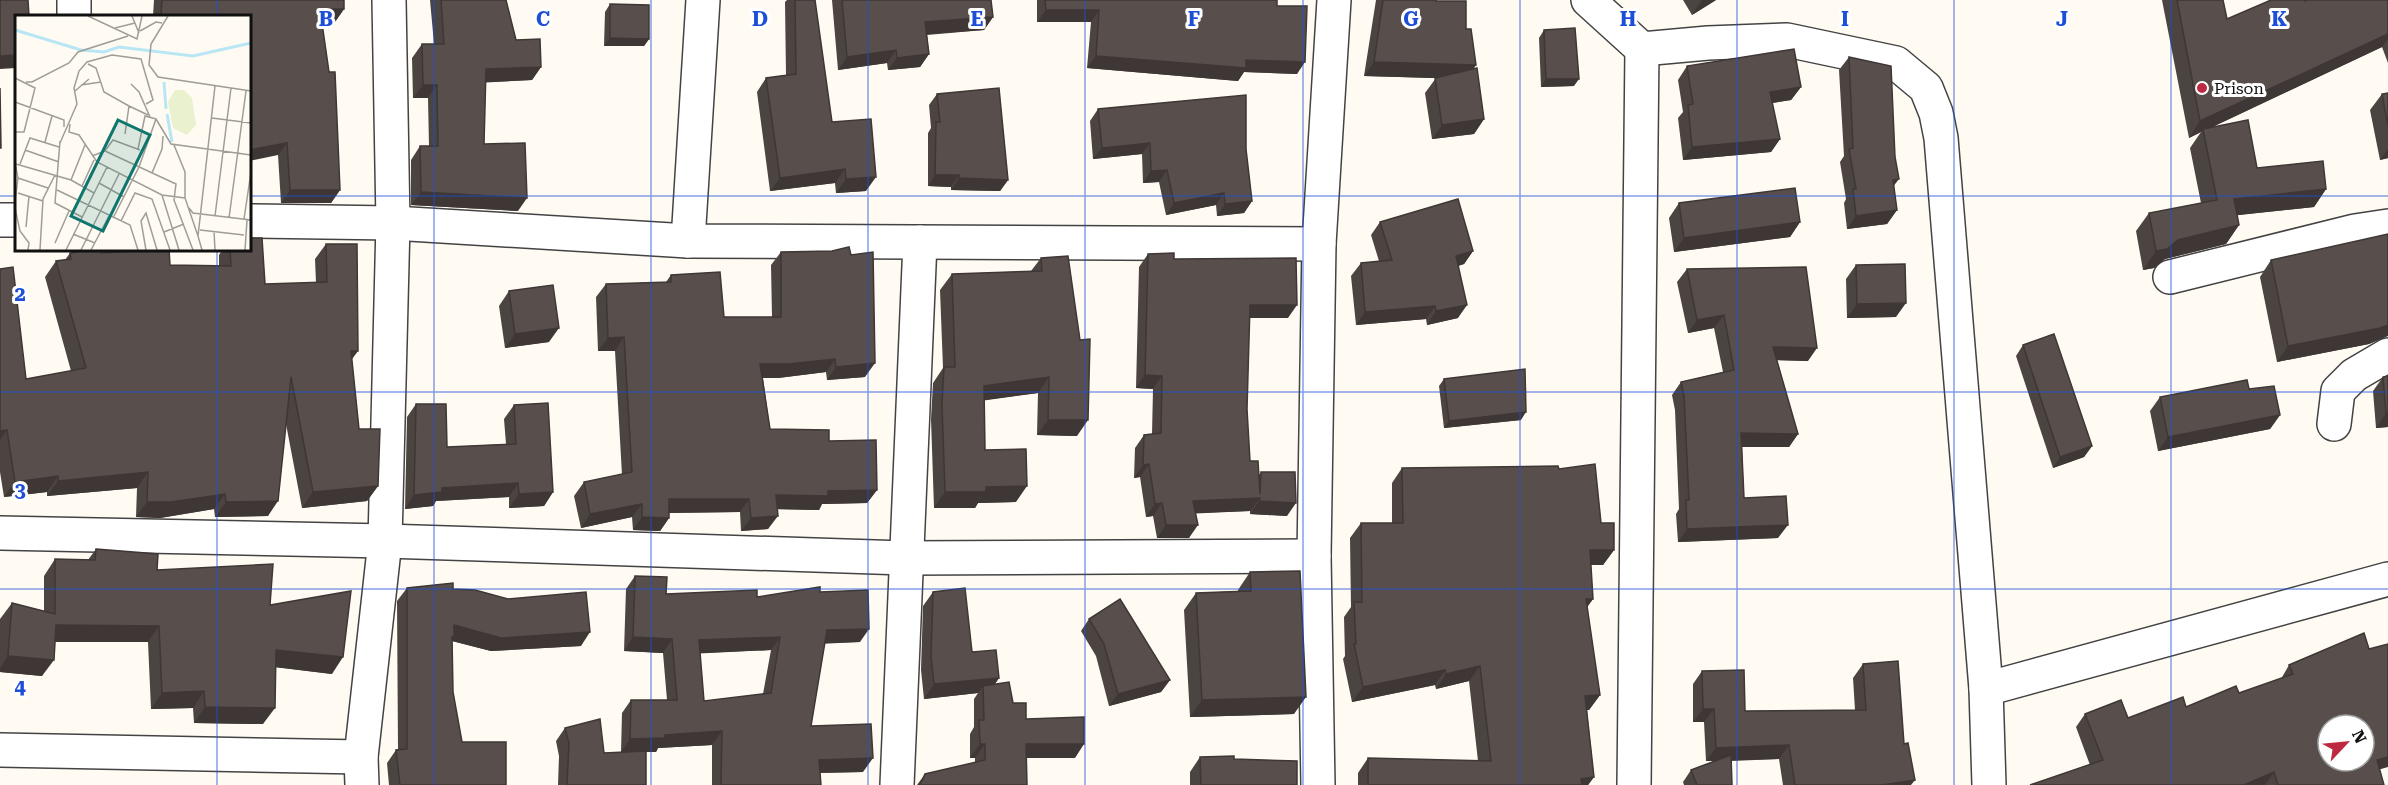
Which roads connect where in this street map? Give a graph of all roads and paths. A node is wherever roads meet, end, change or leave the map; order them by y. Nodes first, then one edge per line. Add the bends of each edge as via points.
1 (388, 0) edge
2 (703, 0) edge
3 (1334, 0) edge
4 (1588, 0) edge
5 (1642, 49) junction
6 (250, 221) edge
7 (393, 223) junction
8 (2388, 226) edge
9 (688, 241) junction
10 (920, 242) junction
11 (1319, 244) junction
12 (2170, 277) dead end
13 (2388, 355) edge
14 (2334, 424) dead end
15 (0, 533) edge
16 (385, 540) junction
17 (1314, 556) junction
18 (906, 558) junction
19 (2388, 579) edge
20 (1986, 689) junction
21 (0, 750) edge
22 (362, 771) edge
23 (897, 785) edge
24 (1318, 785) edge
25 (1634, 785) edge
26 (1989, 785) edge

1 - 7 street
2 - 9 street
3 - 11 street
4 - 5 street
5 - 20 street via 1787,40 1896,63 1926,88 1941,138
5 - 25 street
6 - 7 street
7 - 9 street
7 - 16 street
8 - 12 street
9 - 10 street
10 - 11 street
10 - 18 street
11 - 17 street
13 - 14 street via 2354,375 2338,391
15 - 16 street
16 - 18 street
16 - 22 street
17 - 18 street
17 - 24 street
18 - 23 street
19 - 20 street
20 - 26 street
21 - 22 street

